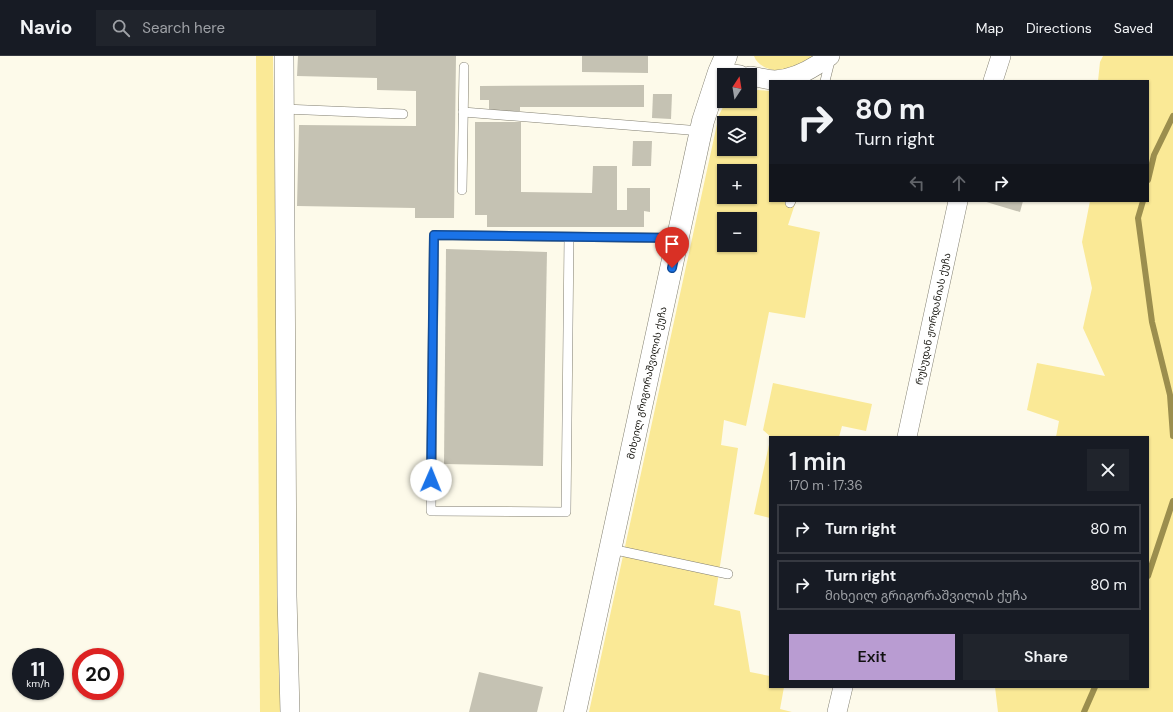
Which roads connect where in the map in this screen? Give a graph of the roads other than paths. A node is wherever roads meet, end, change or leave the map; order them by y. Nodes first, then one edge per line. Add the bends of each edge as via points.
1 (284, 56) edge
2 (831, 56) edge
3 (1001, 56) edge
4 (723, 64) edge
5 (464, 67) dead end
6 (757, 77) edge
7 (825, 80) edge
8 (993, 80) edge
9 (284, 109) junction
10 (463, 112) junction
11 (403, 114) dead end
12 (701, 131) junction
13 (462, 190) dead end
14 (958, 202) edge
15 (569, 237) junction
16 (678, 238) junction
17 (907, 436) edge
18 (611, 549) junction
19 (728, 574) dead end
20 (843, 688) edge
21 (290, 712) edge
22 (575, 712) edge
23 (837, 712) edge

1 - 9 street
2 - 6 street via 812,69 793,77 776,80
2 - 7 lane
3 - 8 street
4 - 12 street, მიხეილ გრიგორაშვილის ქუჩა
5 - 10 lane
9 - 11 lane
9 - 21 street
10 - 12 lane
10 - 13 lane
12 - 16 street, მიხეილ გრიგორაშვილის ქუჩა
14 - 17 street, რუსუდან ჟორდანიას ქუჩა
15 - 15 lane via 434,235 431,511 566,512
15 - 16 lane
16 - 18 street, მიხეილ გრიგორაშვილის ქუჩა
18 - 19 lane
18 - 22 street, მიხეილ გრიგორაშვილის ქუჩა
20 - 23 street

